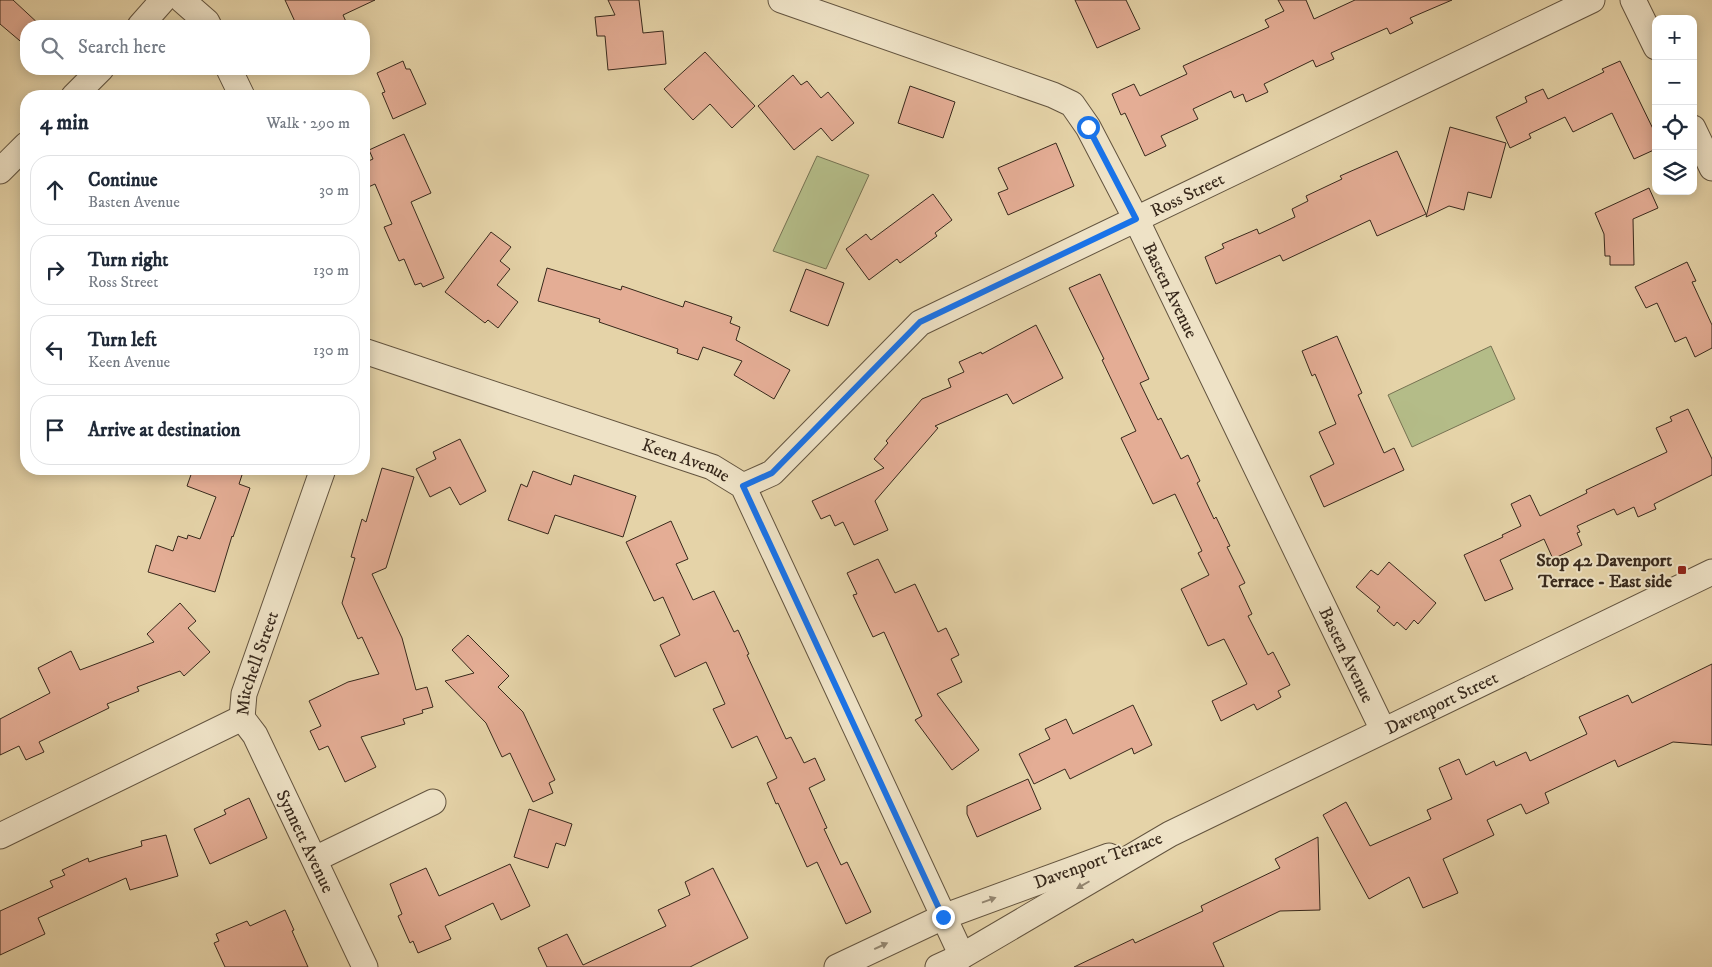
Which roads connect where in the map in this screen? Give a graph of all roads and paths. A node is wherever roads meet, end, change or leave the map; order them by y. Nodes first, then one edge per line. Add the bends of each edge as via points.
1 (163, 0) edge
2 (182, 0) edge
3 (781, 0) edge
4 (1592, 0) edge
5 (1633, 0) edge
6 (145, 20) edge
7 (205, 20) edge
8 (1652, 39) edge
9 (95, 75) edge
10 (232, 75) edge
11 (80, 90) edge
12 (239, 90) edge
13 (1697, 136) edge
14 (20, 151) edge
15 (1712, 168) edge
16 (0, 170) edge
17 (1136, 219) junction
18 (370, 353) edge
19 (321, 475) edge
20 (743, 486) junction
21 (1712, 572) edge
22 (242, 718) junction
23 (1383, 730) junction
24 (433, 802) dead end
25 (1170, 834) junction
26 (0, 836) edge
27 (315, 859) junction
28 (943, 917) junction
29 (962, 956) junction
30 (365, 967) edge
31 (837, 967) edge
32 (938, 967) edge

1 - 6 street
2 - 7 street
3 - 17 street, Basten Avenue via 1072,104 1088,127
4 - 17 street, Ross Street
5 - 8 street
9 - 11 street
10 - 12 street
13 - 15 street
14 - 16 street
17 - 20 street, Ross Street via 920,322 772,473
17 - 23 street, Basten Avenue
18 - 20 street, Keen Avenue via 712,467
19 - 22 street, Mitchell Street via 244,694
20 - 28 street, Keen Avenue
21 - 23 street, Davenport Street
22 - 26 street, Mitchell Street
22 - 27 street, Synnett Avenue via 255,735
23 - 25 street, Davenport Street
24 - 27 street
28 -> 25 street, Davenport Terrace
25 -> 29 street, Davenport Terrace
27 - 30 street, Synnett Avenue
28 - 29 street, Keen Avenue
31 -> 28 street, Davenport Terrace
29 - 32 street, Davenport Terrace

